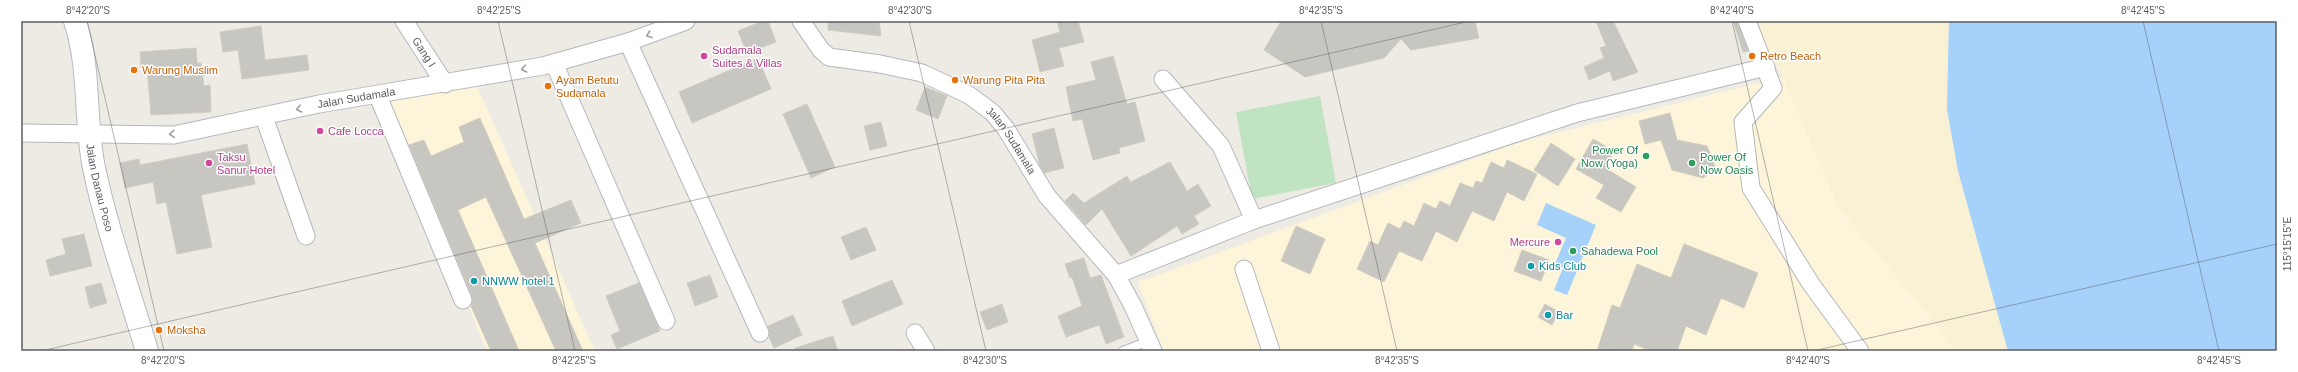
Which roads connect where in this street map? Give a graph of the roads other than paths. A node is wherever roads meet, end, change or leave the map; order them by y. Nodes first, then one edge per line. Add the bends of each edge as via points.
1 (75, 21) edge
2 (404, 21) edge
3 (686, 21) edge
4 (801, 21) edge
5 (1747, 21) edge
6 (628, 42) junction
7 (554, 63) junction
8 (1766, 67) junction
9 (1163, 79) dead end
10 (445, 84) junction
11 (378, 96) junction
12 (264, 117) junction
13 (21, 133) edge
14 (89, 135) junction
15 (1254, 220) junction
16 (306, 236) dead end
17 (1244, 269) dead end
18 (1116, 276) junction
19 (463, 300) dead end
20 (666, 321) dead end
21 (760, 333) dead end
22 (915, 333) dead end
23 (1151, 346) edge
24 (147, 351) edge
25 (926, 351) edge
26 (1123, 351) edge
27 (1271, 351) edge
28 (1860, 351) edge

1 - 14 street, Jalan Danau Poso via 86,69
2 - 10 street, Gang I
3 -> 6 street, Jalan Sudamala
4 - 18 street, Jalan Sudamala via 821,50 829,57 922,73 969,95 993,113 1010,135 1047,196
5 - 8 street
6 - 7 street, Jalan Sudamala
6 - 21 street
7 -> 10 street, Jalan Sudamala
7 - 20 street
8 - 15 street via 1577,112
8 - 28 street via 1774,88 1743,122 1751,188 1811,284
9 - 15 street via 1221,146
10 - 11 street, Jalan Sudamala
11 -> 12 street, Jalan Sudamala via 319,104
11 - 19 street
12 -> 14 street, Jalan Sudamala via 174,135
12 - 16 street
13 - 14 street, Jalan Sudamala
14 - 24 street, Jalan Danau Poso via 104,208
15 - 18 street
17 - 27 street
18 - 23 street, Jalan Sudamala via 1134,306
22 - 25 street
23 - 26 lane

